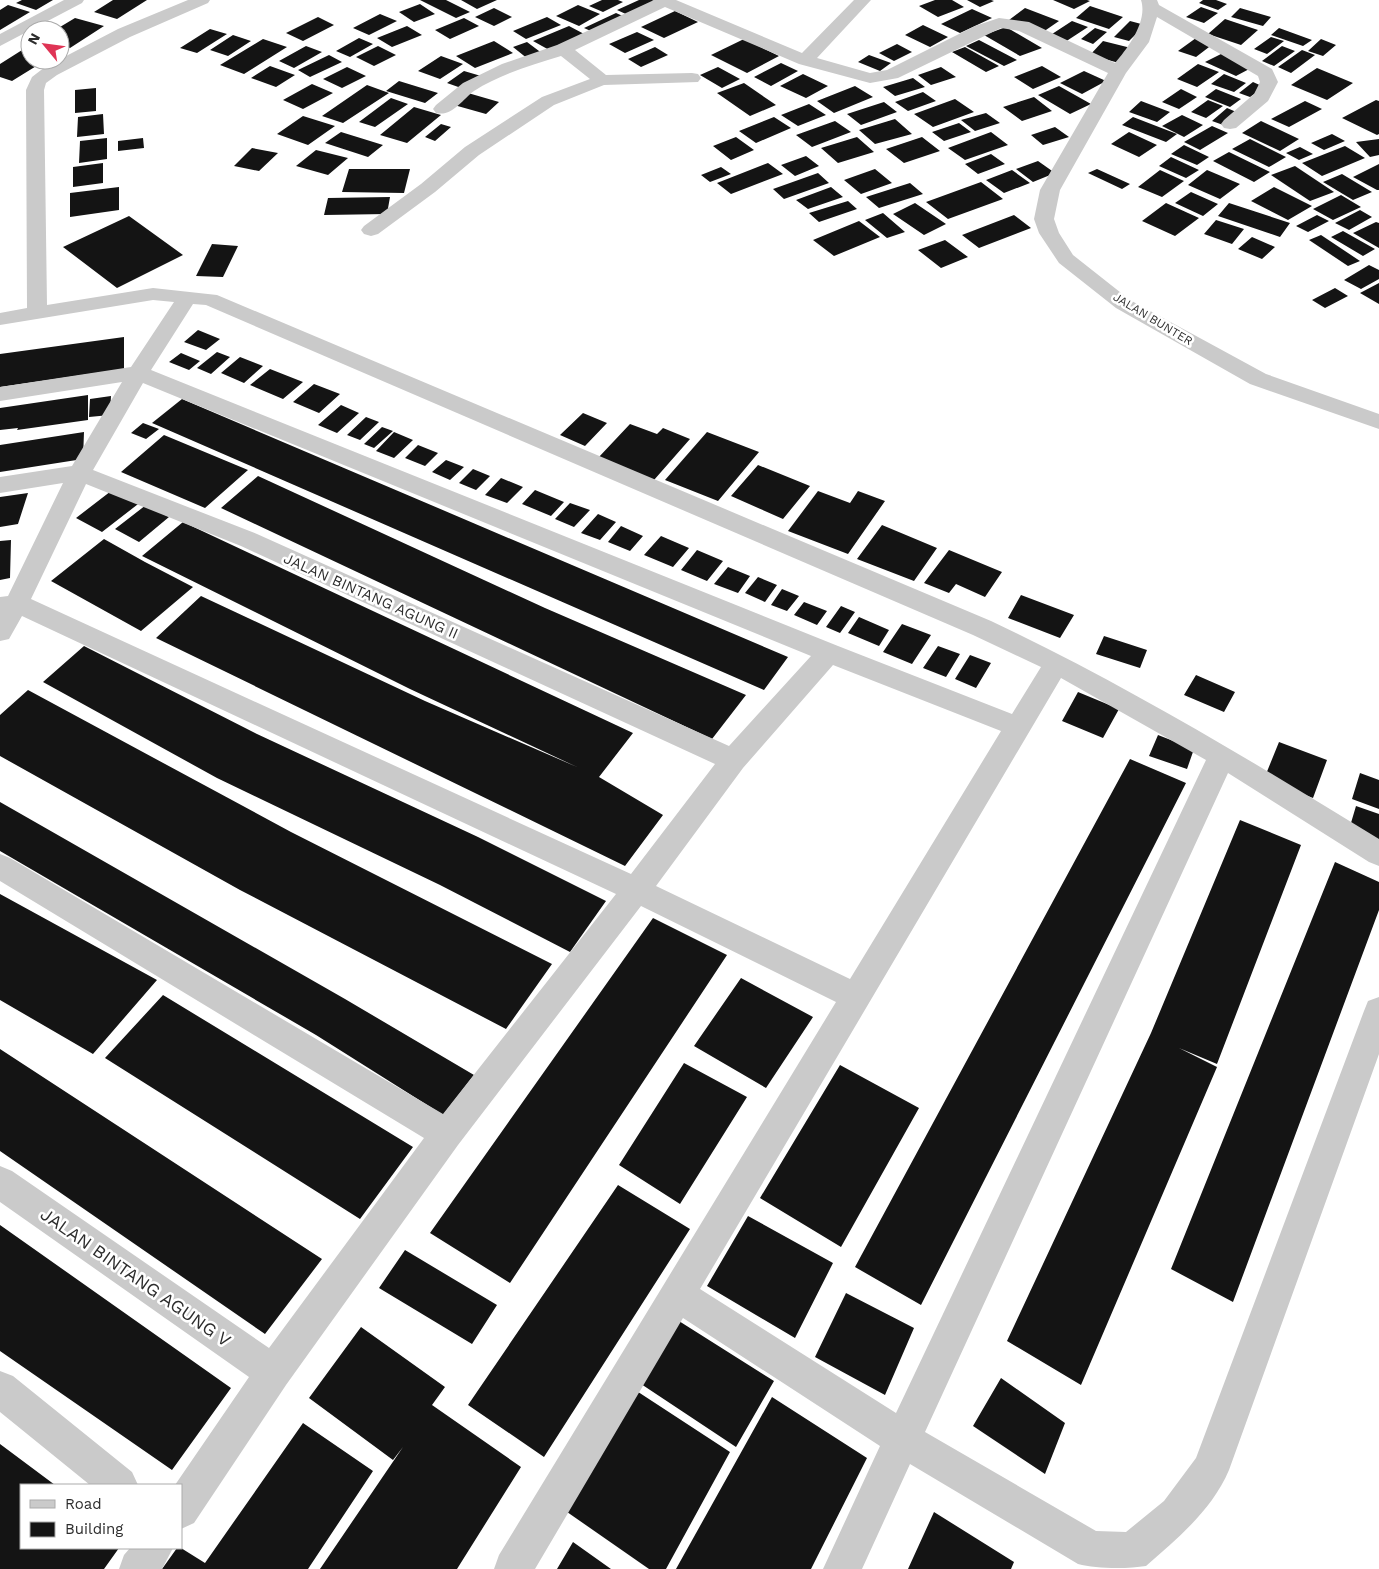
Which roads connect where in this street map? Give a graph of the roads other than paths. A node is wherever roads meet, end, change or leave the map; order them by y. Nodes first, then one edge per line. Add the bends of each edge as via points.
1 (76, 0) edge
2 (202, 0) edge
3 (863, 0) edge
4 (664, 1) edge
5 (1151, 4) edge
6 (0, 41) edge
7 (564, 49) junction
8 (805, 60) junction
9 (1118, 72) junction
10 (692, 78) dead end
11 (602, 80) junction
12 (442, 109) dead end
13 (1230, 124) dead end
14 (371, 230) dead end
15 (187, 297) junction
16 (37, 314) junction
17 (0, 319) edge
18 (138, 373) junction
19 (0, 394) edge
20 (1379, 422) edge
21 (80, 472) junction
22 (0, 486) edge
23 (8, 605) edge
24 (0, 632) edge
25 (829, 653) junction
26 (1056, 663) junction
27 (1018, 728) junction
28 (1222, 756) junction
29 (734, 760) junction
30 (1379, 854) edge
31 (0, 866) edge
32 (636, 890) junction
33 (856, 996) junction
34 (1379, 1012) edge
35 (447, 1134) junction
36 (0, 1182) edge
37 (677, 1294) junction
38 (273, 1372) junction
39 (0, 1389) edge
40 (904, 1440) junction
41 (118, 1484) edge
42 (182, 1508) edge
43 (153, 1549) edge
44 (138, 1569) edge
45 (513, 1569) edge
46 (842, 1569) edge

1 - 6 street
2 - 16 street via 116,37 50,71 38,81 35,90
3 - 8 street
4 - 7 street
4 - 8 street
5 - 9 street, JALAN BUNTER via 1141,42
5 - 13 street via 1266,72 1269,82 1262,97
7 - 11 street
7 - 12 street via 508,68 469,86
8 - 9 street via 870,78 881,77 981,30 1006,23 1023,26
9 - 20 street, JALAN BUNTER via 1050,190 1044,219 1066,259 1123,304 1258,379
10 - 11 street
11 - 14 street via 548,101 472,151
15 - 16 street via 153,294
15 - 18 street
15 - 26 street via 210,299 982,628
16 - 17 street
18 - 19 street
18 - 21 street
18 - 25 street
21 - 22 street
21 - 23 street
21 - 29 street, JALAN BINTANG AGUNG II via 249,540
23 - 24 street
23 - 32 street
25 - 27 street
25 - 29 street
26 - 27 street
26 - 28 street
27 - 33 street
28 - 30 street
28 - 40 street
29 - 32 street
31 - 35 street
32 - 33 street
32 - 35 street
33 - 37 street
34 - 40 street via 1210,1470 1177,1514 1132,1552 1092,1550
35 - 38 street
36 - 38 street, JALAN BINTANG AGUNG V
37 - 40 street
37 - 45 street
38 - 42 street
39 - 41 street
40 - 46 street
43 - 44 street

